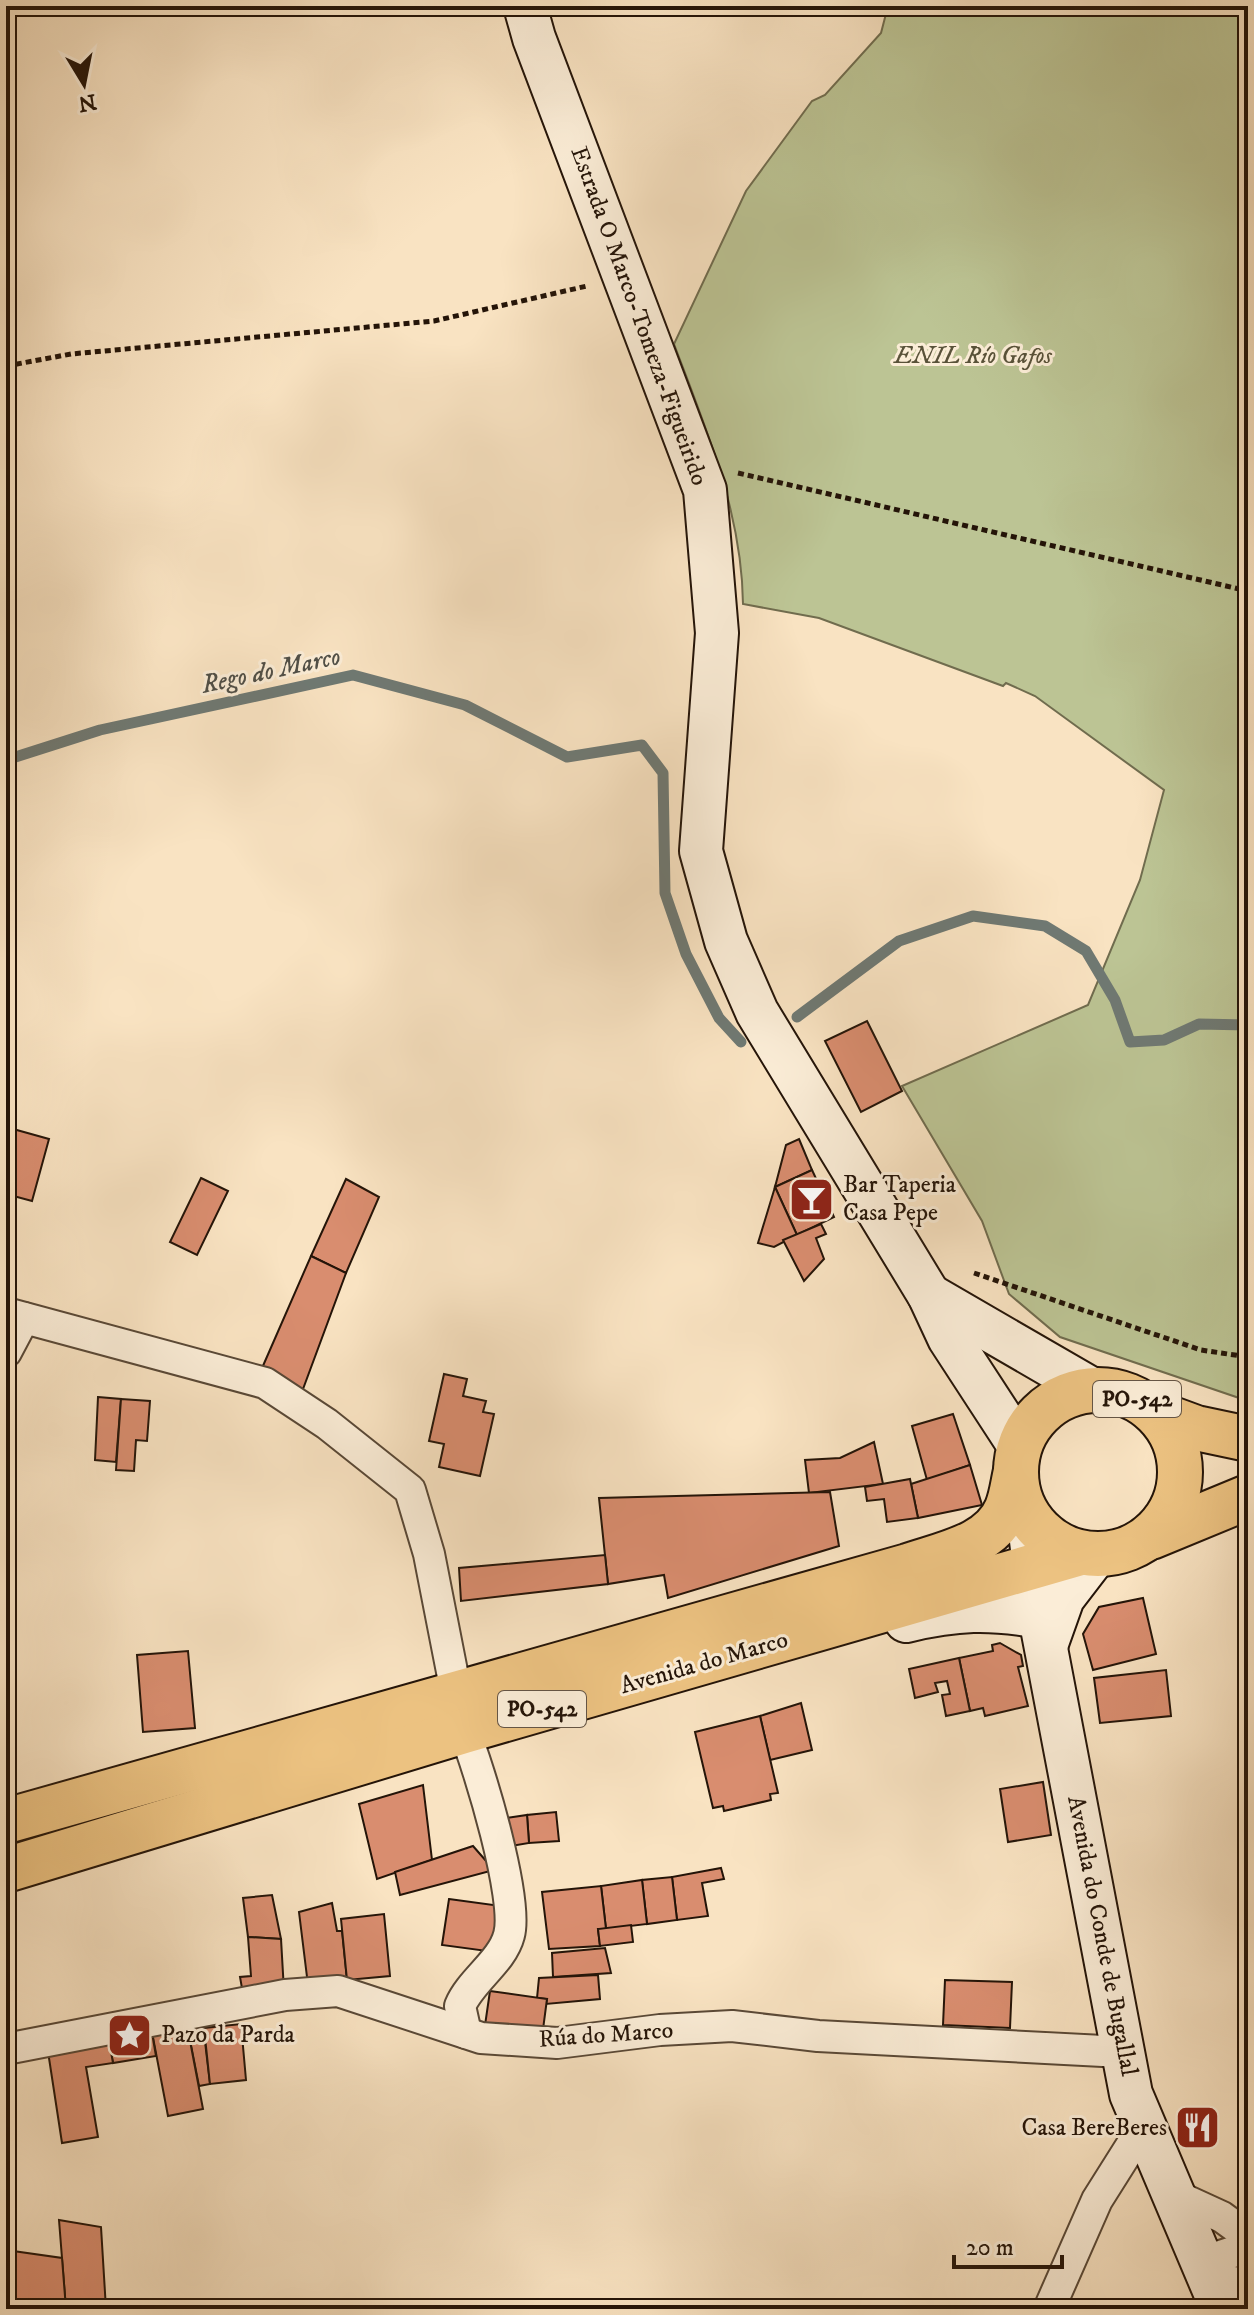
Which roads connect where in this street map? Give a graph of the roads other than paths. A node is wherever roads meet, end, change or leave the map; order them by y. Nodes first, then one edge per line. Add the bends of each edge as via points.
1 (525, 6) edge
2 (929, 1295) junction
3 (15, 1315) edge
4 (6, 1352) edge
5 (1093, 1390) junction
6 (1158, 1414) junction
7 (1248, 1439) edge
8 (1018, 1459) junction
9 (1248, 1497) edge
10 (1028, 1515) junction
11 (1149, 1538) junction
12 (1088, 1554) junction
13 (1033, 1565) junction
14 (1044, 1630) junction
15 (463, 1723) junction
16 (6, 1821) edge
17 (6, 1870) edge
18 (466, 2033) junction
19 (6, 2049) edge
20 (1122, 2052) junction
21 (1143, 2127) junction
22 (1174, 2195) junction
23 (1248, 2236) edge
24 (1248, 2253) edge
25 (1220, 2283) edge
26 (1049, 2309) edge

1 - 2 street, Estrada O Marco-Tomeza-Figueirido via 705,490 717,633 701,851 726,941 757,1012
2 - 5 street
2 - 8 street, Estrada O Marco-Tomeza-Figueirido
3 - 4 street
3 - 15 street via 265,1383 410,1490 429,1554
5 - 6 main road, PO-542 via 1139,1400
5 - 8 main road, PO-542 via 1048,1407 1031,1425
6 - 7 main road
6 - 11 main road, PO-542 via 1179,1455 1181,1478 1170,1511
8 - 10 main road via 1018,1494
8 - 15 main road, Avenida do Marco / PO-542 via 1007,1509 994,1529 970,1545
9 - 11 main road
10 - 12 main road via 1059,1545
10 - 13 street, Avenida do Conde de Bugallal
11 - 12 main road, PO-542 via 1123,1551
12 - 13 main road, Avenida do Marco / PO-542
12 - 14 street, Avenida do Conde de Bugallal
13 - 14 street, Avenida do Conde de Bugallal
13 - 15 main road, Avenida do Marco / PO-542
14 - 15 street via 993,1609 941,1612
14 - 20 street, Avenida do Conde de Bugallal
15 - 16 main road, Avenida do Marco / PO-542
15 - 17 main road, Avenida do Marco / PO-542 via 249,1799
15 - 18 street via 509,1893 511,1922 509,1938 460,2006
18 - 19 street, Rúa do Marco via 338,1991 285,1995
18 - 20 street, Rúa do Marco via 557,2043 732,2026 818,2036
20 - 21 street, Avenida do Conde de Bugallal
21 - 22 street, Avenida do Conde de Bugallal
21 - 26 street via 1097,2200
22 - 23 street via 1222,2217
22 - 25 street, Avenida do Conde de Bugallal
24 - 25 street via 1236,2251

